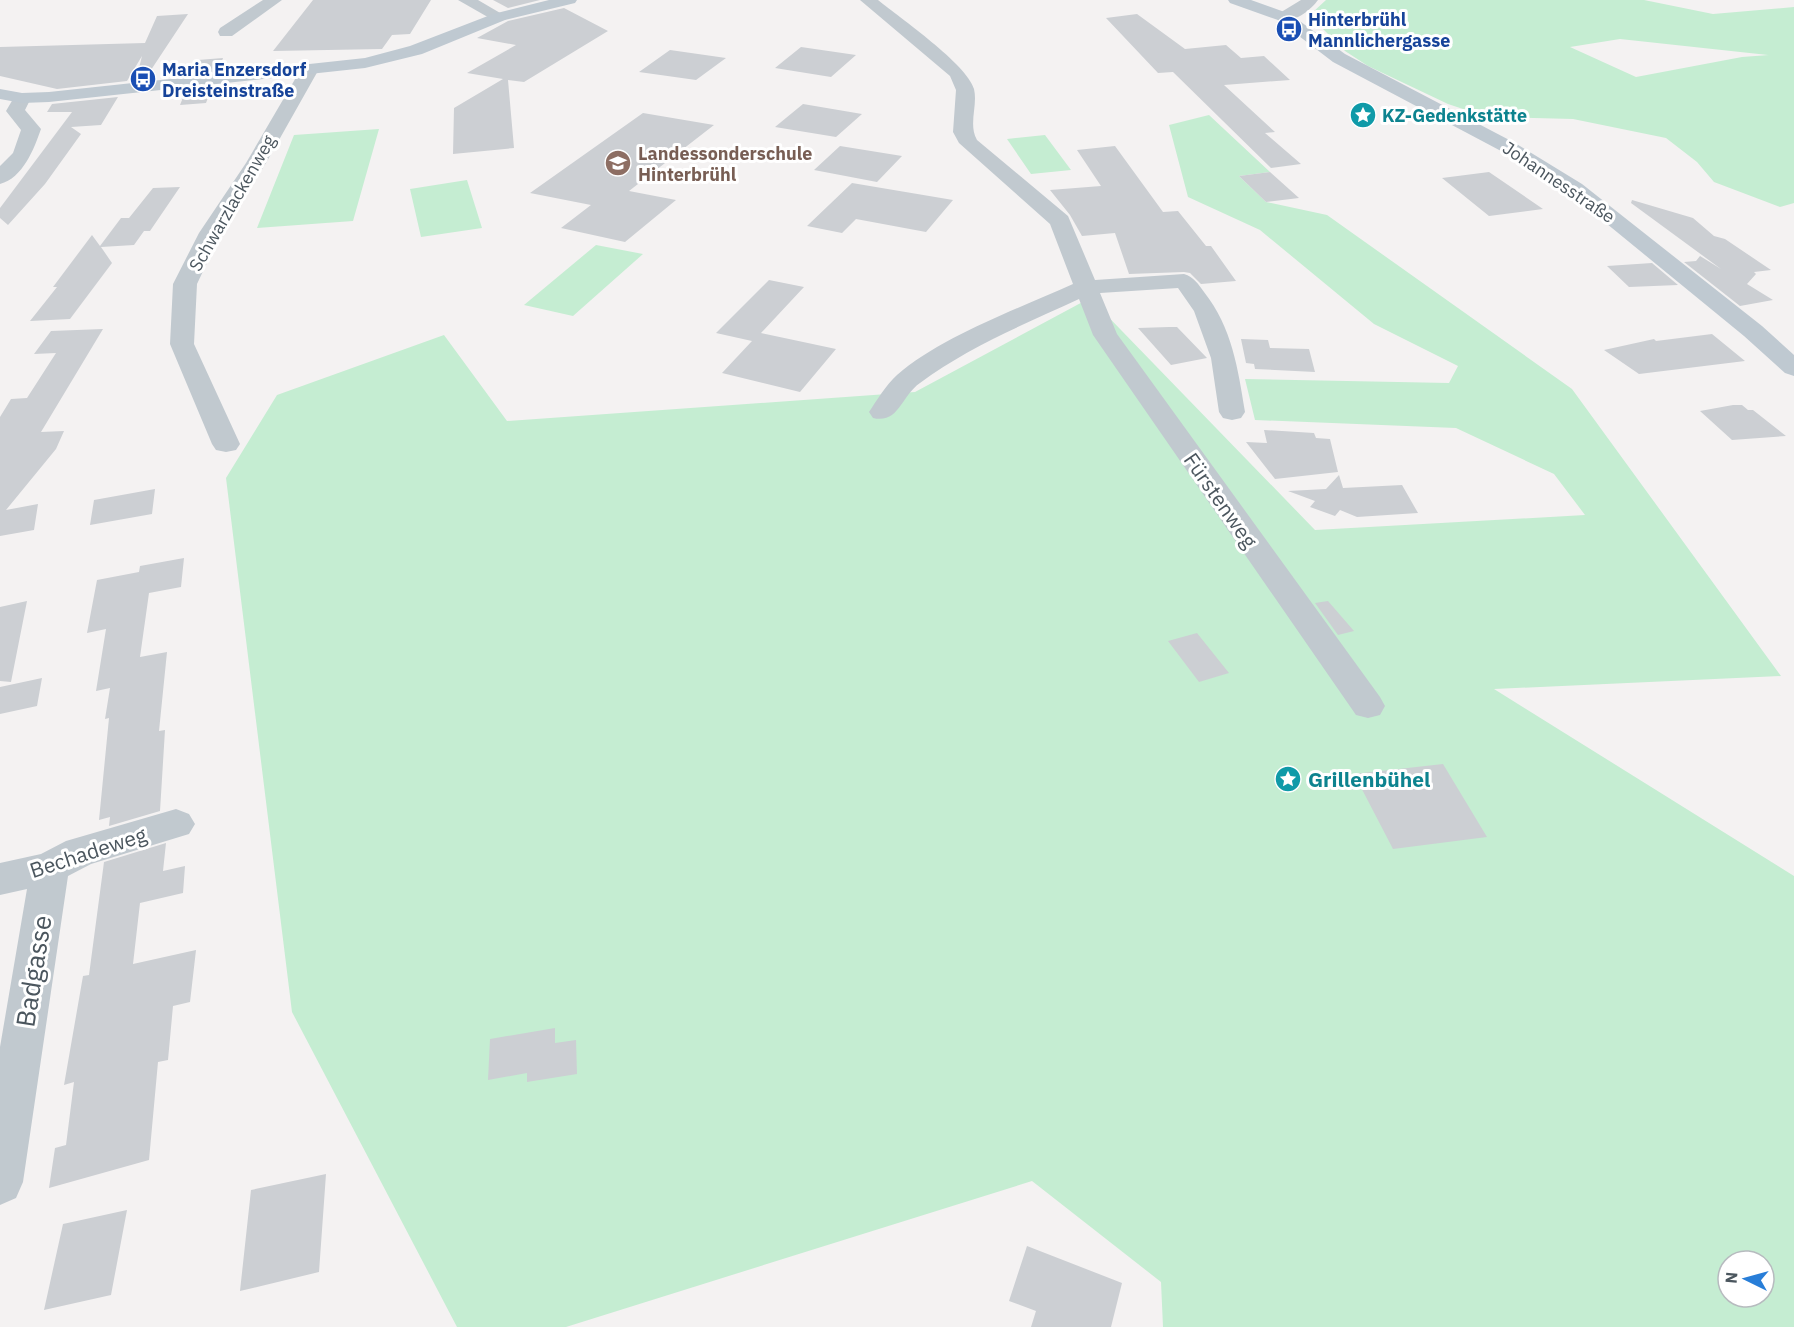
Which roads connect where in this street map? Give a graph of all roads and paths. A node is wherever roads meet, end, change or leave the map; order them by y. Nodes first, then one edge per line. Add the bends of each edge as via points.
1 (274, 0) edge
2 (466, 0) edge
3 (569, 0) edge
4 (868, 0) edge
5 (1236, 0) edge
6 (1310, 0) edge
7 (499, 17) junction
8 (1284, 17) junction
9 (226, 32) dead end
10 (310, 69) junction
11 (0, 94) edge
12 (22, 98) junction
13 (0, 178) edge
14 (1086, 286) junction
15 (1794, 368) edge
16 (882, 412) dead end
17 (1232, 412) dead end
18 (226, 444) dead end
19 (1368, 706) dead end
20 (176, 824) dead end
21 (50, 868) junction
22 (0, 879) edge
23 (0, 1182) edge

1 - 9 street
2 - 7 street
3 - 7 main road
4 - 14 street, Fürstenweg via 958,74 965,90 963,132 969,143 1060,221
5 - 8 main road, Johannesstraße
6 - 8 street
7 - 10 main road via 389,58
8 - 15 main road, Johannesstraße via 1339,58 1508,147 1575,188
10 - 12 main road
10 - 18 street, Schwarzlackenweg via 210,234 185,284 182,344
11 - 12 main road
12 - 13 street via 15,111 31,129 22,155
14 - 16 street via 971,341 926,368 907,380
14 - 17 street via 1184,281 1206,309 1224,358
14 - 19 street, Fürstenweg via 1105,335
20 - 21 street, Bechadeweg via 79,852
21 - 22 street, Bechadeweg
21 - 23 street, Badgasse

